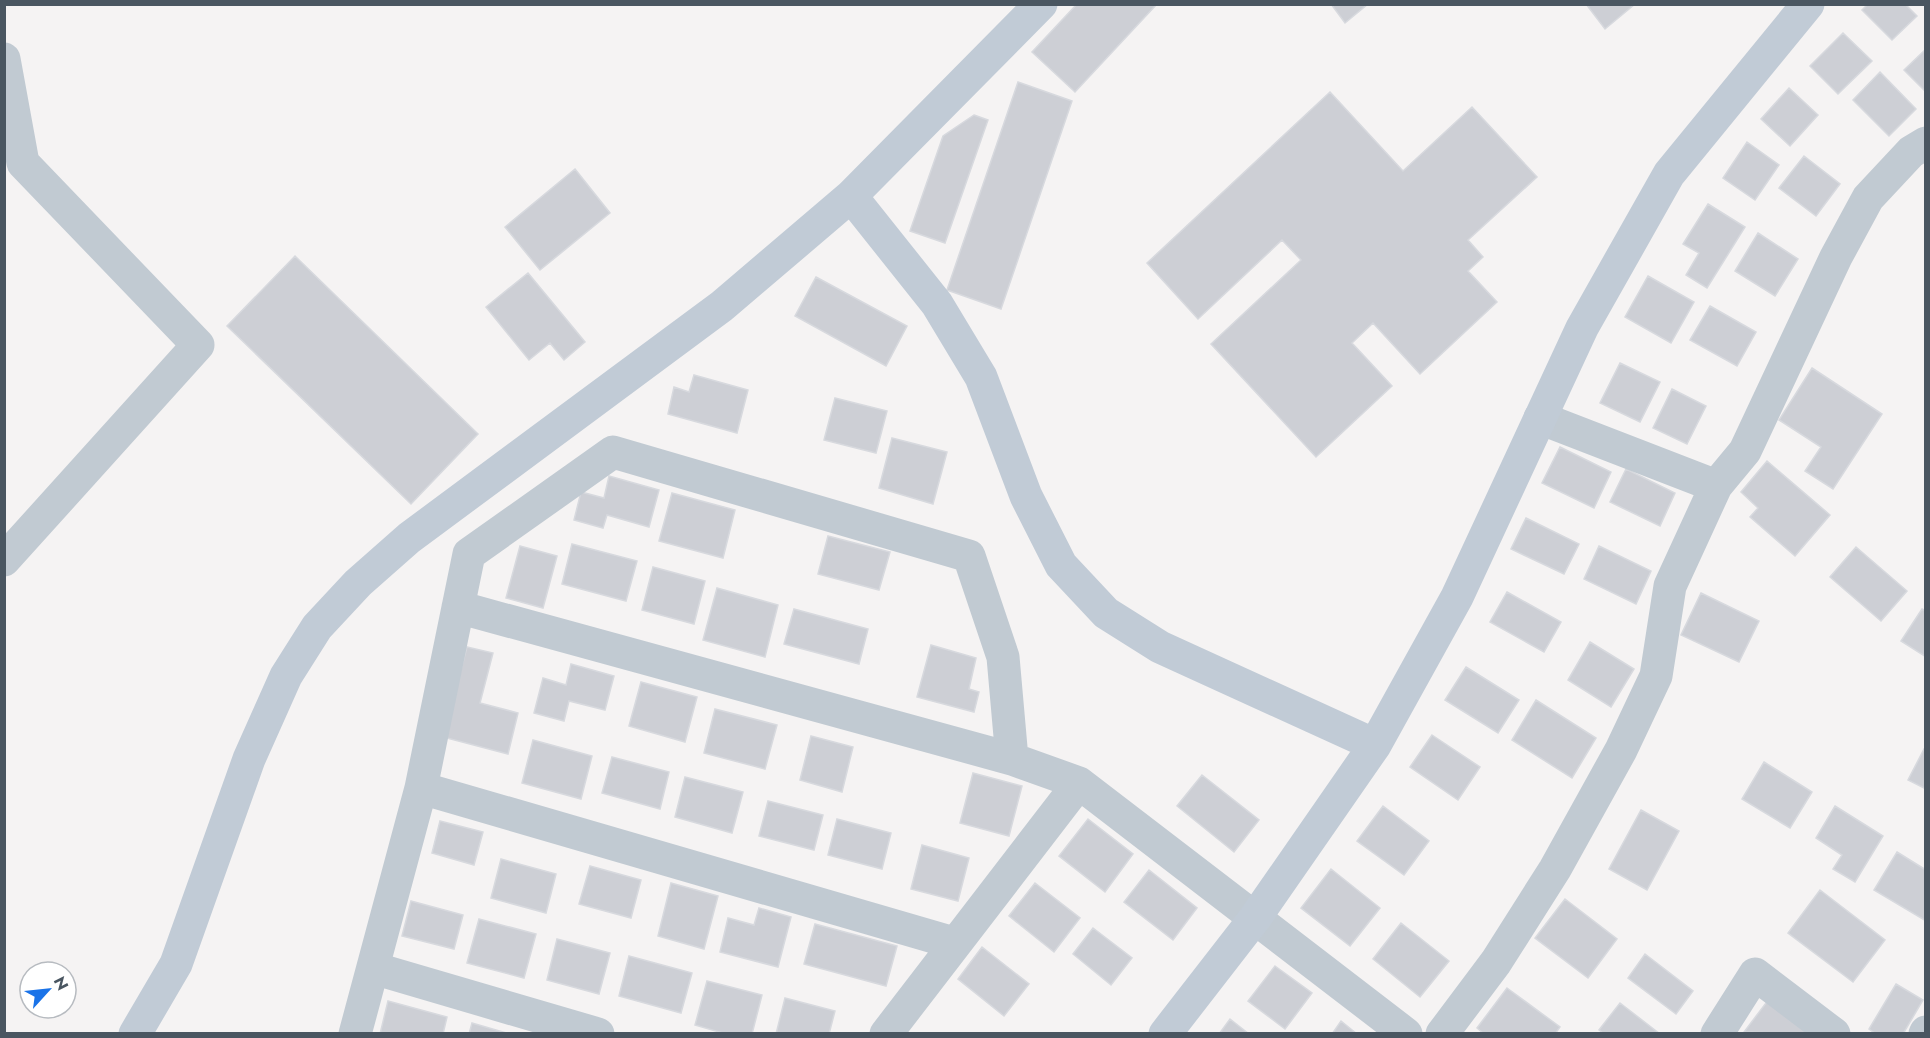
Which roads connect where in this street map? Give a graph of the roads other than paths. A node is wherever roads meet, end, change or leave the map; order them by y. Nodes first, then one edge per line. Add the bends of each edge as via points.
1 (1041, 4) edge
2 (1808, 4) edge
3 (4, 59) edge
4 (1926, 143) edge
5 (851, 196) junction
6 (1540, 418) junction
7 (1716, 486) junction
8 (4, 560) edge
9 (458, 607) junction
10 (1375, 745) junction
11 (1012, 759) junction
12 (1079, 783) junction
13 (421, 788) junction
14 (1256, 918) junction
15 (954, 943) junction
16 (373, 968) junction
17 (135, 1034) edge
18 (356, 1034) edge
19 (598, 1034) edge
20 (886, 1034) edge
21 (1165, 1034) edge
22 (1406, 1034) edge
23 (1442, 1034) edge
24 (1717, 1034) edge
25 (1834, 1034) edge

1 - 5 street
2 - 6 street via 1669,174 1582,328
3 - 8 street via 23,163 198,345
4 - 7 street via 1911,152 1868,198 1745,451
5 - 10 street via 937,304 981,377 1026,496 1061,564 1106,613 1160,647
5 - 17 street via 722,306 409,538 358,583 317,627 286,676 249,759 176,964
6 - 7 street
6 - 10 street via 1457,597
7 - 23 street via 1670,586 1656,676 1621,750 1496,962
9 - 11 street
9 - 11 street via 469,554 613,452 969,556 1003,657
9 - 13 street
10 - 14 street
11 - 12 street
12 - 14 street
12 - 15 street
13 - 15 street
13 - 16 street
14 - 21 street
14 - 22 street
15 - 20 street
16 - 18 street
16 - 19 street
24 - 25 street via 1755,974

